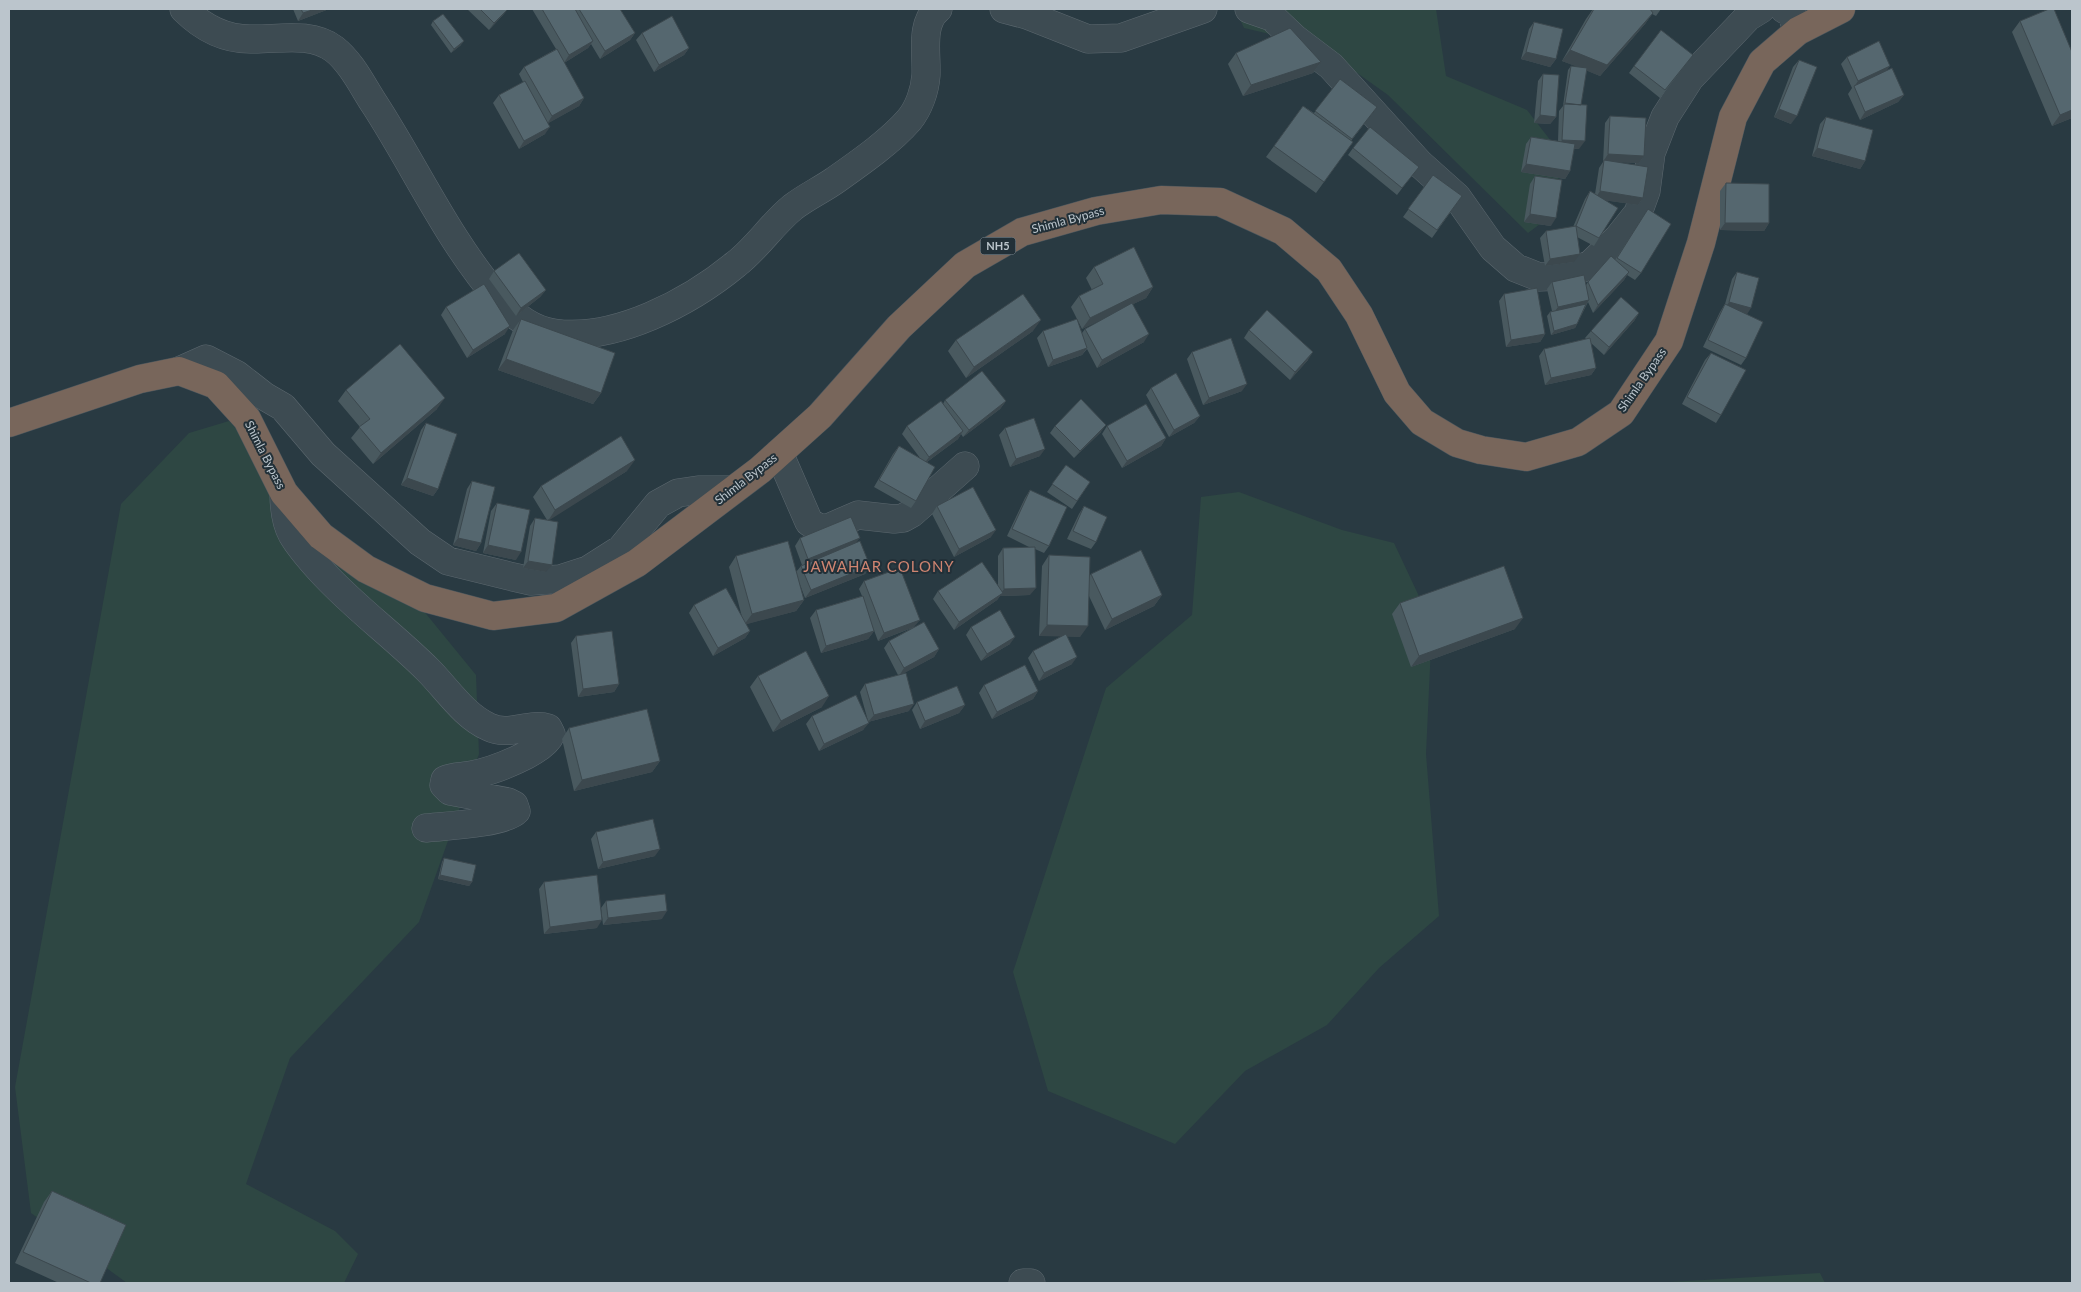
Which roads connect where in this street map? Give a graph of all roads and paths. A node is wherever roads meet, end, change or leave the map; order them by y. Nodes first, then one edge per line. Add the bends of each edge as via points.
1 (184, 9) edge
2 (938, 9) edge
3 (1004, 9) edge
4 (1203, 9) edge
5 (1249, 9) edge
6 (1761, 9) edge
7 (1841, 9) edge
8 (1791, 20) edge
9 (179, 371) junction
10 (9, 423) edge
11 (779, 453) junction
12 (965, 466) dead end
13 (732, 490) junction
14 (284, 493) junction
15 (426, 828) dead end
16 (1023, 1283) edge
17 (1031, 1283) edge

1 - 2 street via 200,24 222,35 248,40 281,37 310,40 333,48 349,65 396,137 470,264 501,302 522,321 552,333 590,334 618,328 706,287 739,263 794,207 834,181 910,119 921,101 926,77 929,19
3 - 4 street via 1088,39 1121,38
5 - 6 street via 1272,17 1331,66 1419,163 1456,197 1493,248 1516,268 1539,277 1565,276 1591,264 1618,238 1638,213 1646,191 1651,153 1665,117 1690,78 1748,17
7 - 8 highway, Shimla Bypass / NH5
8 - 11 highway, Shimla Bypass / NH5 via 1762,62 1733,117 1701,243 1669,342 1622,413 1578,442 1526,457 1457,443 1422,422 1397,393 1359,315 1329,270 1284,231 1220,202 1161,200 1096,211 1022,232 965,265 899,327 820,416
9 - 10 highway via 130,382
9 - 13 street via 206,359 237,375 283,407 323,454 420,542 448,561 531,582 560,580 588,570 620,549 658,504 678,493
9 - 14 highway, Shimla Bypass / NH5 via 216,385 247,419
11 - 12 street via 809,522 819,528 828,528 858,514 903,518
11 - 13 highway, Shimla Bypass / NH5
13 - 14 highway, Shimla Bypass / NH5 via 637,562 556,608 493,616 425,598 366,570 321,536
14 - 15 street via 284,512 291,532 306,554 345,597 428,670 472,716 489,728 504,732 541,726 548,728 551,734 549,740 496,770 445,780 450,791 514,805 516,811 511,816
16 - 17 street

